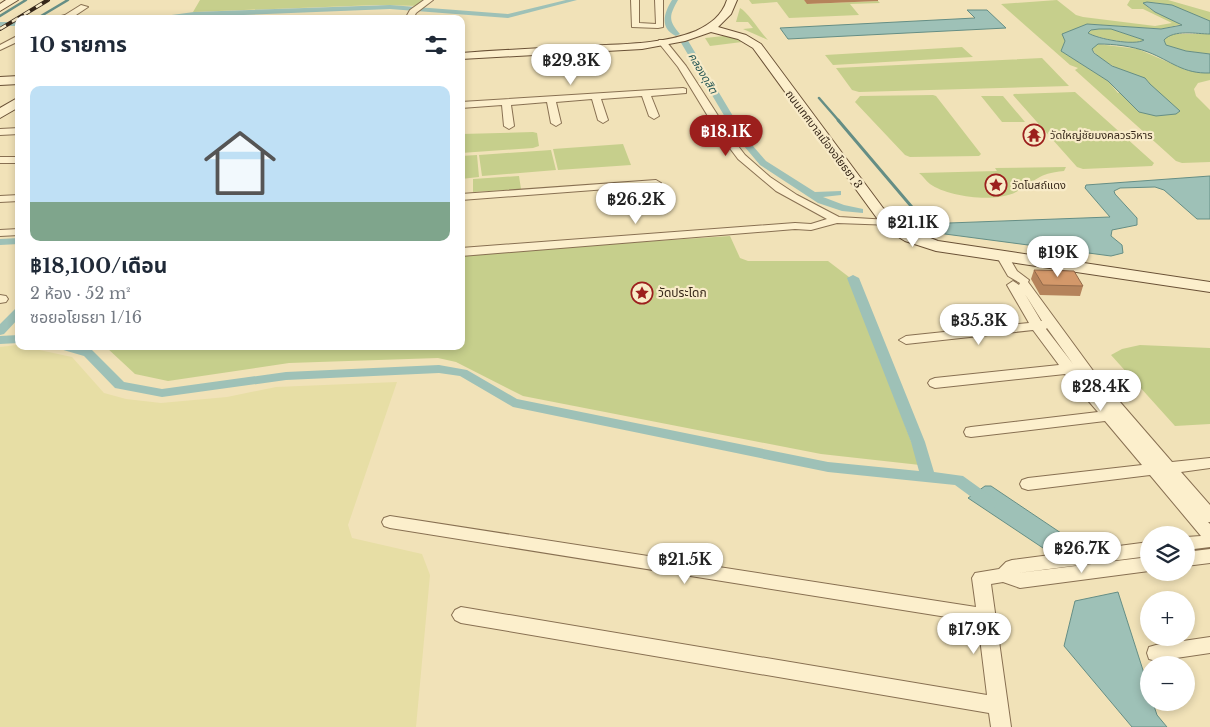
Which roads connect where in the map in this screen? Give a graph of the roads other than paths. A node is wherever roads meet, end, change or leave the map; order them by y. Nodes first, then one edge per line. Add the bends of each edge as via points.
1 (13, 0) edge
2 (428, 0) edge
3 (635, 0) edge
4 (659, 0) edge
5 (732, 0) edge
6 (84, 7) dead end
7 (0, 8) edge
8 (72, 15) edge
9 (412, 15) edge
10 (711, 26) junction
11 (739, 34) junction
12 (15, 39) edge
13 (662, 42) junction
14 (0, 48) edge
15 (465, 56) edge
16 (15, 80) edge
17 (0, 81) edge
18 (683, 91) dead end
19 (645, 93) junction
20 (596, 96) junction
21 (551, 99) junction
22 (506, 102) junction
23 (15, 105) edge
24 (465, 105) edge
25 (0, 114) edge
26 (654, 116) dead end
27 (603, 120) dead end
28 (556, 123) dead end
29 (509, 126) dead end
30 (15, 131) edge
31 (0, 132) edge
32 (0, 160) edge
33 (15, 160) edge
34 (656, 183) dead end
35 (465, 197) edge
36 (15, 198) edge
37 (0, 199) edge
38 (837, 220) junction
39 (889, 223) junction
40 (15, 232) edge
41 (0, 233) edge
42 (465, 252) edge
43 (1002, 257) junction
44 (1210, 280) edge
45 (1210, 287) edge
46 (1043, 325) junction
47 (906, 340) dead end
48 (1075, 368) junction
49 (935, 383) dead end
50 (1116, 415) junction
51 (971, 432) dead end
52 (1210, 463) edge
53 (1162, 468) junction
54 (1028, 484) dead end
55 (1187, 498) junction
56 (1210, 516) edge
57 (390, 522) dead end
58 (1210, 535) edge
59 (1210, 541) edge
60 (1195, 543) edge
61 (1140, 556) edge
62 (1210, 556) edge
63 (1195, 558) edge
64 (461, 615) dead end
65 (986, 616) junction
66 (1210, 646) edge
67 (1156, 653) dead end
68 (998, 706) junction
69 (1001, 727) edge

1 - 7 street
2 - 9 street
3 - 4 street via 636,25 658,26
5 - 10 street via 730,9
6 - 8 street
10 - 11 street, ถนนเทศบาลเมืองอโยธยา 3
10 - 13 main road
11 - 39 street, ถนนเทศบาลเมืองอโยธยา 3 via 757,46
11 - 44 street, ถนนเทศบาลเมืองอโยธยา 3 via 759,40 766,46 890,210 908,228 948,242
12 - 14 street
13 - 15 main road
13 - 38 street via 684,68 732,146 755,170 786,192
16 - 17 street
18 - 19 street
19 - 20 street
19 - 26 street
20 - 21 street
20 - 27 street
21 - 22 street
21 - 28 street
22 - 24 street
22 - 29 street
23 - 25 street
30 - 31 street
32 - 33 street
34 - 35 street
36 - 37 street
38 - 39 street
38 - 42 street via 811,227
39 - 43 street, ถนนเทศบาลเมืองอโยธยา 3 via 917,241
40 - 41 street
43 - 45 street, ถนนเทศบาลเมืองอโยธยา 3
43 - 46 street
46 - 47 street
46 - 48 street
48 - 49 street
48 - 50 street
50 - 51 street
50 - 53 street
52 - 53 street
53 - 54 street
53 - 55 street
55 - 56 street
55 - 58 street
57 - 65 street
59 - 60 street
61 - 65 street via 1043,570 1020,581 1004,575 981,578
62 - 63 street
64 - 68 street
65 - 68 street
66 - 67 street
68 - 69 street

